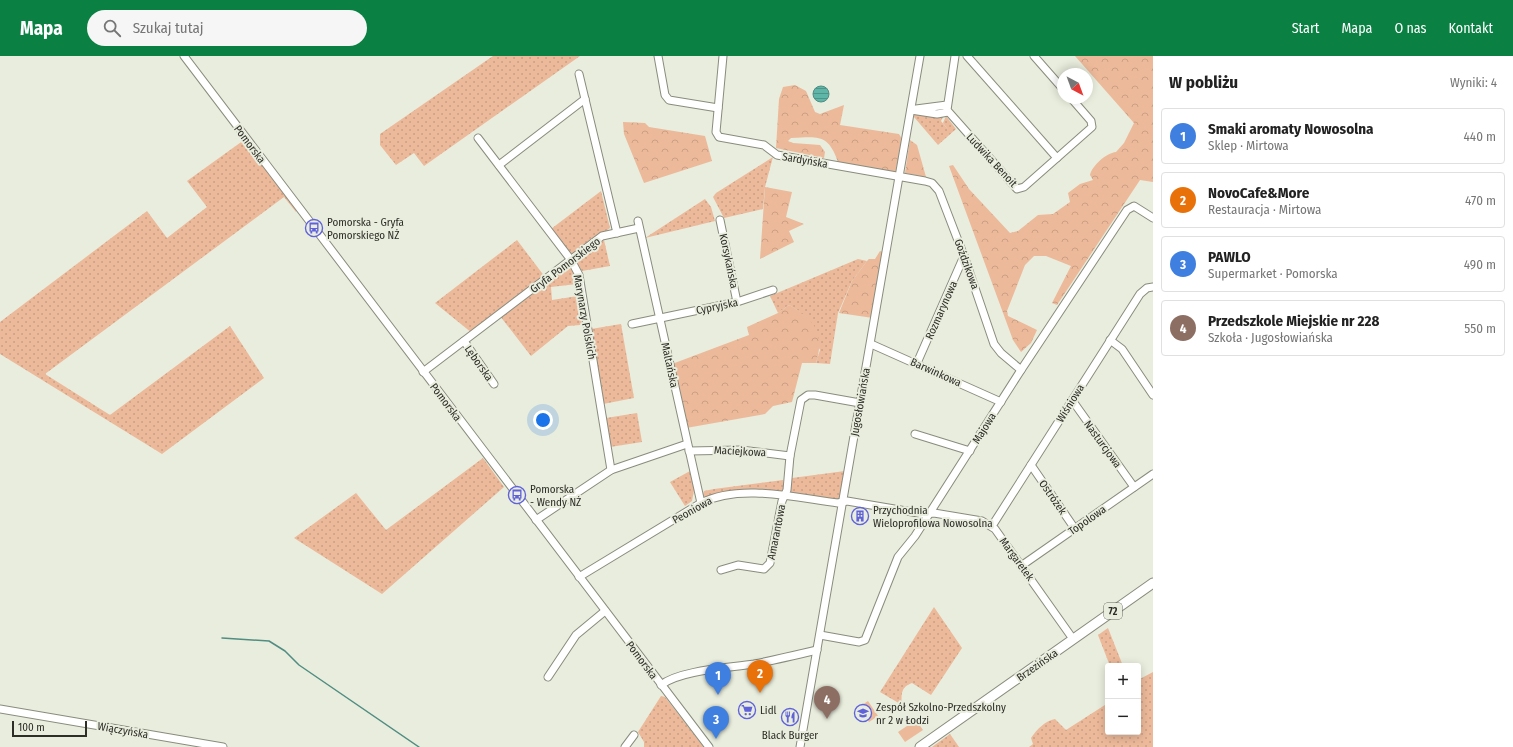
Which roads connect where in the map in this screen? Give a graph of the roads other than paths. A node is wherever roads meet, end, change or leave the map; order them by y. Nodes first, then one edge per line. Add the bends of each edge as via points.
1 (184, 56) edge
2 (658, 56) edge
3 (723, 56) edge
4 (920, 56) edge
5 (955, 56) edge
6 (967, 56) edge
7 (1034, 56) edge
8 (579, 74) dead end
9 (1057, 82) edge
10 (585, 99) junction
11 (1076, 104) edge
12 (718, 108) junction
13 (947, 108) junction
14 (911, 110) junction
15 (478, 138) dead end
16 (1057, 158) junction
17 (499, 165) junction
18 (900, 176) junction
19 (1153, 218) edge
20 (720, 220) dead end
21 (617, 232) junction
22 (964, 256) junction
23 (571, 260) junction
24 (1153, 287) edge
25 (773, 290) dead end
26 (738, 302) junction
27 (660, 318) junction
28 (632, 324) dead end
29 (1110, 340) junction
30 (464, 341) junction
31 (871, 344) junction
32 (917, 364) junction
33 (1021, 370) junction
34 (423, 372) junction
35 (494, 384) dead end
36 (1153, 395) edge
37 (1072, 400) junction
38 (1001, 402) junction
39 (860, 403) junction
40 (915, 434) dead end
41 (688, 448) junction
42 (970, 451) junction
43 (790, 456) junction
44 (1031, 465) junction
45 (611, 470) junction
46 (1153, 474) edge
47 (1134, 487) junction
48 (784, 496) junction
49 (843, 502) junction
50 (701, 503) junction
51 (930, 514) junction
52 (536, 520) junction
53 (992, 526) junction
54 (1075, 529) junction
55 (1021, 566) junction
56 (721, 570) dead end
57 (579, 577) junction
58 (1153, 583) edge
59 (605, 611) junction
60 (820, 635) junction
61 (1073, 639) junction
62 (817, 650) junction
63 (548, 677) dead end
64 (661, 685) junction
65 (0, 709) edge
66 (634, 734) dead end
67 (223, 747) edge
68 (625, 747) edge
69 (709, 747) edge
70 (800, 747) edge
71 (920, 747) edge

1 - 34 street, Pomorska
2 - 12 street via 665,95 669,100
3 - 12 street, Sardyńska
4 - 14 street, Jugosłowiańska
5 - 13 street
6 - 16 street
7 - 9 street
8 - 10 street
10 - 17 street
10 - 21 street
11 - 16 street, Ludwika Benoit via 1091,121 1091,128
12 - 18 street, Sardyńska via 716,132 719,137 764,145 777,155
13 - 14 street
13 - 16 street, Ludwika Benoit via 1017,189 1024,187
14 - 18 street, Jugosłowiańska
15 - 17 street, Marynarzy Polskich
17 - 23 street, Marynarzy Polskich
18 - 22 street, Goździkowa via 929,182 938,189
18 - 31 street, Jugosłowiańska
19 - 33 street, Majowa via 1134,206 1127,210
20 - 26 street, Korsykańska
21 - 23 street, Gryfa Pomorskiego via 602,236
21 - 27 street, Maltańska via 639,224
22 - 32 street, Rozmarynowa
22 - 33 street, Goździkowa via 994,344
23 - 30 street, Gryfa Pomorskiego
23 - 45 street, Marynarzy Polskich via 579,275
24 - 29 street, Wiśniowa via 1140,294
25 - 26 street, Cypryjska
26 - 27 street, Cypryjska
27 - 28 street, Cypryjska
27 - 41 street, Maltańska
29 - 36 street via 1122,349
29 - 37 street, Wiśniowa
30 - 34 street, Gryfa Pomorskiego
30 - 35 street, Lęborska
31 - 32 street, Barwinkowa
31 - 39 street, Jugosłowiańska
32 - 38 street, Barwinkowa
33 - 38 street, Majowa
34 - 52 street, Pomorska
37 - 44 street, Wiśniowa
37 - 47 street, Nasturcjowa
38 - 42 street, Majowa
39 - 43 street via 815,395 804,397 800,404
39 - 49 street, Jugosłowiańska
40 - 42 street
41 - 43 street, Maciejkowa via 729,449
41 - 45 street, Maciejkowa
41 - 50 street, Maltańska
42 - 51 street, Majowa
43 - 48 street via 787,490
44 - 53 street, Wiśniowa
44 - 54 street, Ostróżek
45 - 52 street, Maciejkowa
46 - 47 street, Topolowa
47 - 54 street, Topolowa
48 - 49 street, Peoniowa
48 - 50 street, Peoniowa via 733,493
48 - 56 street, Amarantowa via 769,566 764,569 738,565
49 - 51 street, Margaretek
49 - 60 street, Jugosłowiańska
50 - 57 street, Peoniowa
51 - 53 street, Margaretek via 982,521
51 - 60 street, Majowa via 898,557 865,640 859,642
52 - 57 street, Pomorska
53 - 55 street, Margaretek
54 - 55 street, Topolowa
55 - 61 street, Margaretek
57 - 59 street, Pomorska
58 - 61 main road, Brzezińska / 72
59 - 63 street via 575,635
59 - 64 street, Pomorska
60 - 62 street, Jugosłowiańska
61 - 71 main road, Brzezińska / 72
62 - 64 street via 679,676
62 - 70 street, Jugosłowiańska
64 - 69 street, Pomorska
65 - 67 street, Wiączyńska
66 - 68 street

